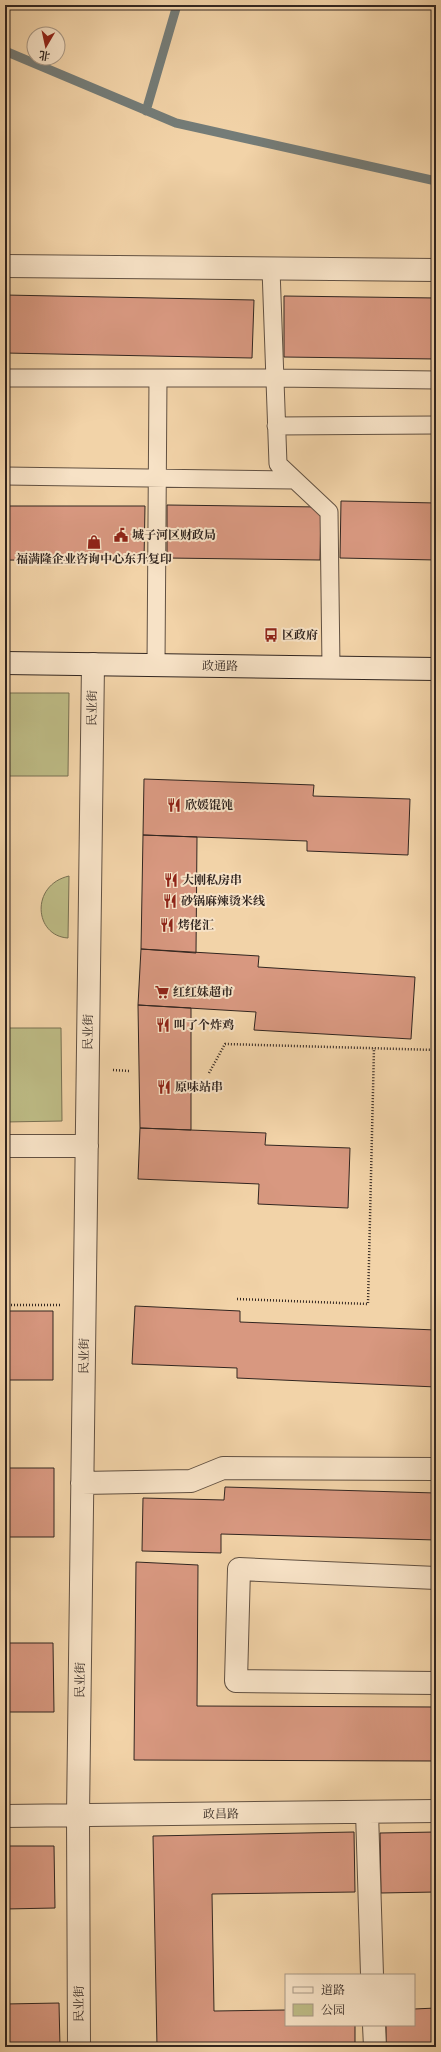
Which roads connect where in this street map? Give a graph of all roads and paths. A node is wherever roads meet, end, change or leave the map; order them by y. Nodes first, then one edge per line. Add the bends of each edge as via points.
1 (5, 266) edge
2 (271, 269) junction
3 (436, 270) edge
4 (5, 378) edge
5 (158, 378) junction
6 (274, 378) junction
7 (436, 380) edge
8 (436, 425) edge
9 (276, 426) junction
10 (5, 476) edge
11 (157, 478) junction
12 (294, 480) junction
13 (5, 663) edge
14 (93, 664) junction
15 (156, 665) junction
16 (331, 667) junction
17 (436, 669) edge
18 (374, 1048) junction
19 (436, 1050) edge
20 (209, 1073) dead end
21 (5, 1146) edge
22 (86, 1146) junction
23 (237, 1299) dead end
24 (5, 1305) edge
25 (84, 1305) junction
26 (436, 1469) edge
27 (82, 1483) junction
28 (436, 1578) edge
29 (436, 1683) edge
30 (436, 1811) edge
31 (367, 1812) junction
32 (78, 1815) junction
33 (5, 1816) edge
34 (372, 1974) edge
35 (374, 2026) edge
36 (80, 2047) edge
37 (375, 2047) edge

1 - 2 street
2 - 3 street
2 - 6 lane
4 - 5 lane
5 - 6 lane
5 - 11 lane
6 - 7 lane
6 - 9 lane
8 - 9 lane
9 - 12 lane via 278,464
10 - 11 lane
11 - 12 lane
11 - 15 lane
12 - 16 lane via 329,512
13 - 14 street, 政通路
14 - 15 street, 政通路
14 - 22 street, 民业街
15 - 16 street, 政通路
16 - 17 street, 政通路
18 - 19 path
18 - 20 path via 225,1044
18 - 23 path via 368,1304
21 - 22 street
22 - 25 street, 民业街
24 - 25 path
25 - 27 street, 民业街
26 - 27 street via 224,1468 192,1481
27 - 32 street, 民业街
28 - 29 street via 239,1569 236,1681
30 - 31 street, 政昌路
31 - 32 street, 政昌路
31 - 34 street
32 - 33 street, 政昌路
32 - 36 street, 民业街
35 - 37 street

